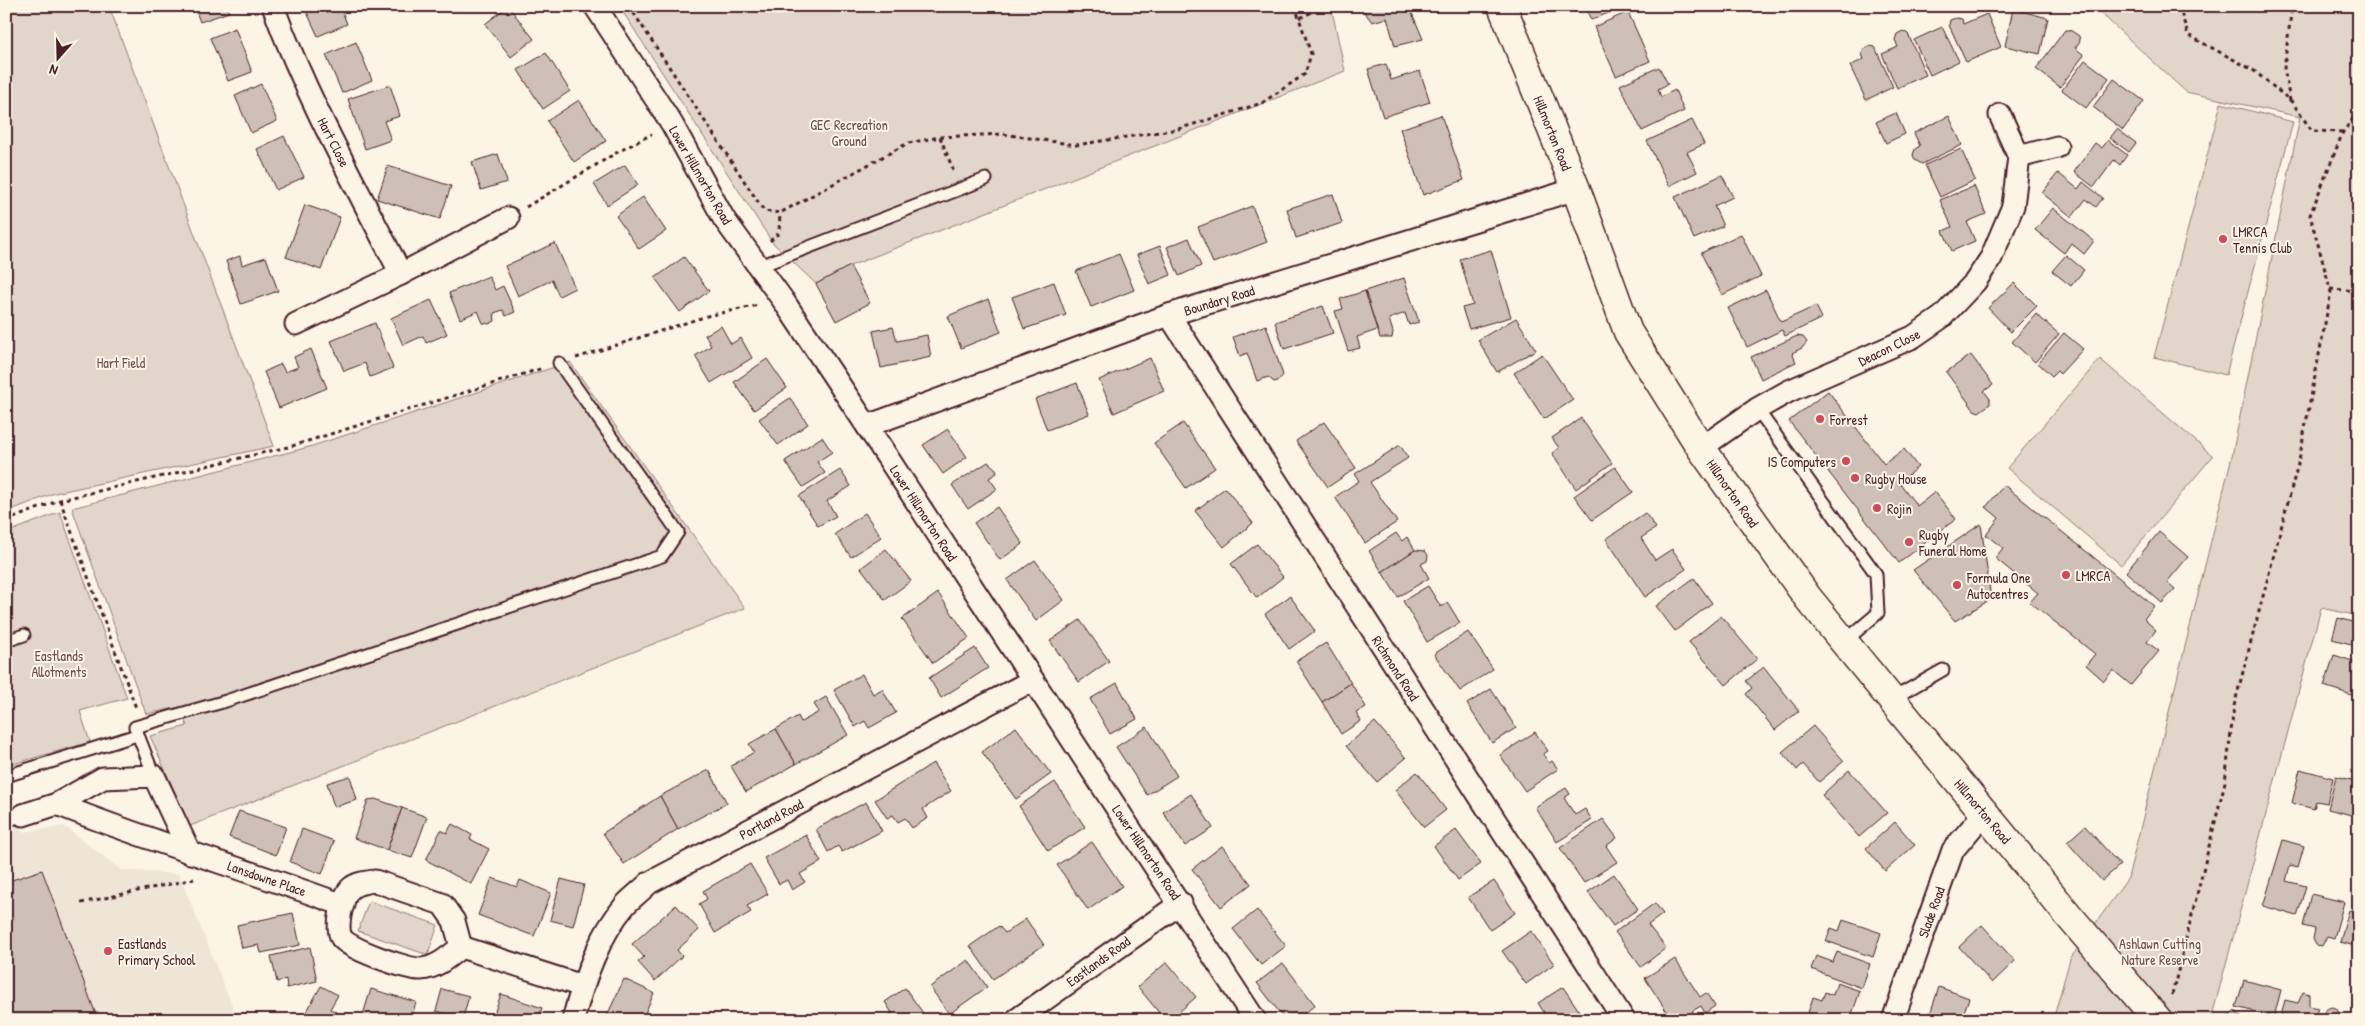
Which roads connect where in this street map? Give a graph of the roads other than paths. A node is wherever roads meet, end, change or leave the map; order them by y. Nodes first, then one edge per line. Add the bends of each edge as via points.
1 (273, 6) edge
2 (594, 6) edge
3 (1502, 6) edge
4 (2000, 115) dead end
5 (2057, 147) dead end
6 (2019, 157) junction
7 (986, 179) dead end
8 (1576, 189) junction
9 (508, 218) road end
10 (756, 260) junction
11 (401, 274) junction
12 (1169, 315) junction
13 (296, 324) dead end
14 (559, 363) road end
15 (1758, 409) junction
16 (867, 426) junction
17 (1701, 448) junction
18 (24, 635) dead end
19 (6, 641) edge
20 (1844, 642) junction
21 (1943, 670) dead end
22 (1033, 680) junction
23 (1890, 700) junction
24 (140, 730) junction
25 (6, 776) edge
26 (154, 776) junction
27 (57, 804) junction
28 (1985, 812) junction
29 (15, 818) edge
30 (190, 853) junction
31 (1181, 903) junction
32 (343, 905) junction
33 (461, 947) junction
34 (582, 986) junction
35 (2164, 1010) edge
36 (573, 1020) edge
37 (1016, 1020) edge
38 (1255, 1020) edge
39 (1624, 1020) edge
40 (1893, 1020) edge

1 - 11 street, Hart Close via 324,123
2 - 10 street, Lower Hillmorton Road via 672,124 724,219
3 - 8 highway, Hillmorton Road
4 - 6 street
5 - 6 street
6 - 15 street, Deacon Close via 2012,206 1991,258 1976,282 1942,317 1913,337 1789,391
7 - 10 lane
8 - 12 street, Boundary Road
8 - 17 highway, Hillmorton Road via 1628,332
9 - 11 street
10 - 16 street, Lower Hillmorton Road
11 - 13 street
12 - 16 street, Boundary Road
12 - 39 street, Richmond Road
14 - 24 lane via 678,532 662,556
15 - 17 street, Deacon Close
15 - 20 lane via 1876,574 1878,613
16 - 22 street, Lower Hillmorton Road
17 - 20 highway, Hillmorton Road via 1808,598
18 - 19 lane
20 - 23 highway, Hillmorton Road
21 - 23 lane
22 - 31 street, Lower Hillmorton Road
22 - 34 street, Portland Road via 649,883 626,904 603,938
23 - 28 highway, Hillmorton Road
24 - 25 lane
24 - 26 lane
26 - 27 street via 104,778
26 - 30 street
27 - 29 street
27 - 30 street, Lansdowne Place
28 - 35 highway, Hillmorton Road via 2069,916
28 - 40 street, Slade Road via 1953,850
30 - 32 street, Lansdowne Place via 249,870
31 - 37 street, Eastlands Road
31 - 38 street, Lower Hillmorton Road
32 - 33 street via 350,890 363,882 375,882 442,904 454,921
32 - 33 street via 338,921 341,938 350,947 421,969 441,963
33 - 34 street
34 - 36 street, Portland Road

